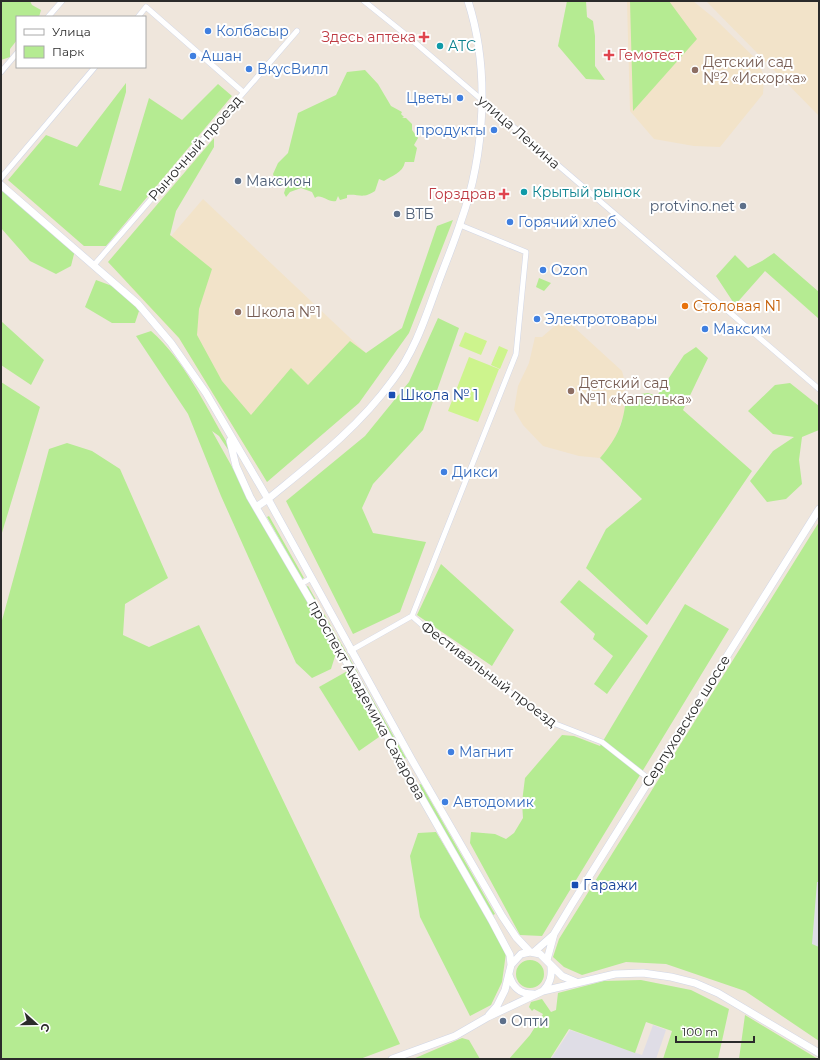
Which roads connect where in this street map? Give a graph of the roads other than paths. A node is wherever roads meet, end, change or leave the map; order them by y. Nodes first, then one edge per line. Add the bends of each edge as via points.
1 (62, 1) edge
2 (364, 1) edge
3 (468, 1) edge
4 (49, 16) edge
5 (139, 16) edge
6 (297, 31) dead end
7 (16, 54) edge
8 (95, 68) edge
9 (1, 72) edge
10 (243, 92) junction
11 (481, 99) junction
12 (1, 178) edge
13 (1, 185) edge
14 (460, 225) junction
15 (94, 265) junction
16 (819, 389) edge
17 (228, 432) junction
18 (268, 499) junction
19 (256, 506) junction
20 (819, 509) edge
21 (311, 578) junction
22 (301, 584) junction
23 (412, 616) junction
24 (350, 651) junction
25 (364, 674) junction
26 (357, 680) junction
27 (412, 760) junction
28 (403, 765) junction
29 (649, 779) junction
30 (502, 916) junction
31 (492, 921) junction
32 (554, 934) junction
33 (532, 952) junction
34 (549, 963) junction
35 (511, 965) junction
36 (509, 975) junction
37 (576, 982) junction
38 (539, 992) junction
39 (488, 1017) junction
40 (819, 1053) edge
41 (392, 1059) edge

1 - 4 street
2 - 11 street, улица Ленина
3 - 11 street via 480,49
5 - 10 street via 146,7
6 - 10 street, Рыночный проезд
7 - 9 street
8 - 12 street
10 - 15 street, Рыночный проезд
11 - 14 street via 474,170
11 - 16 street, улица Ленина
13 - 15 street, проспект Академика Сахарова
14 - 18 street via 424,320 406,361 392,381 340,440
14 - 23 street, Фестивальный проезд via 525,251 516,354
15 - 17 street, проспект Академика Сахарова via 138,304 171,343 206,392
17 - 18 street, проспект Академика Сахарова
17 - 19 street, проспект Академика Сахарова via 236,466
18 - 19 street
18 - 21 street, проспект Академика Сахарова
19 - 22 street, проспект Академика Сахарова
20 - 29 street, Серпуховское шоссе
21 - 22 street
21 - 24 street, проспект Академика Сахарова
22 - 26 street, проспект Академика Сахарова
23 - 24 street, Фестивальный проезд
23 - 29 street, Фестивальный проезд via 548,721 602,742
24 - 25 street, проспект Академика Сахарова
25 - 26 street
25 - 27 street, проспект Академика Сахарова
26 - 28 street, проспект Академика Сахарова
27 - 28 street
27 - 30 street, проспект Академика Сахарова
28 - 31 street, проспект Академика Сахарова
29 - 32 street, Серпуховское шоссе
30 - 31 street
30 - 33 street, проспект Академика Сахарова via 516,937
31 - 35 street, проспект Академика Сахарова via 510,955
32 - 33 street
32 - 34 street
33 - 34 street via 540,954
33 - 35 street via 521,954
34 - 37 street via 562,976
34 - 38 street via 552,976 549,984
35 - 36 street
36 - 38 street via 516,989 526,994
36 - 39 street via 502,996
37 - 38 street
37 - 40 street via 615,974 643,973 695,983 718,993
38 - 39 street
39 - 41 street via 455,1036

